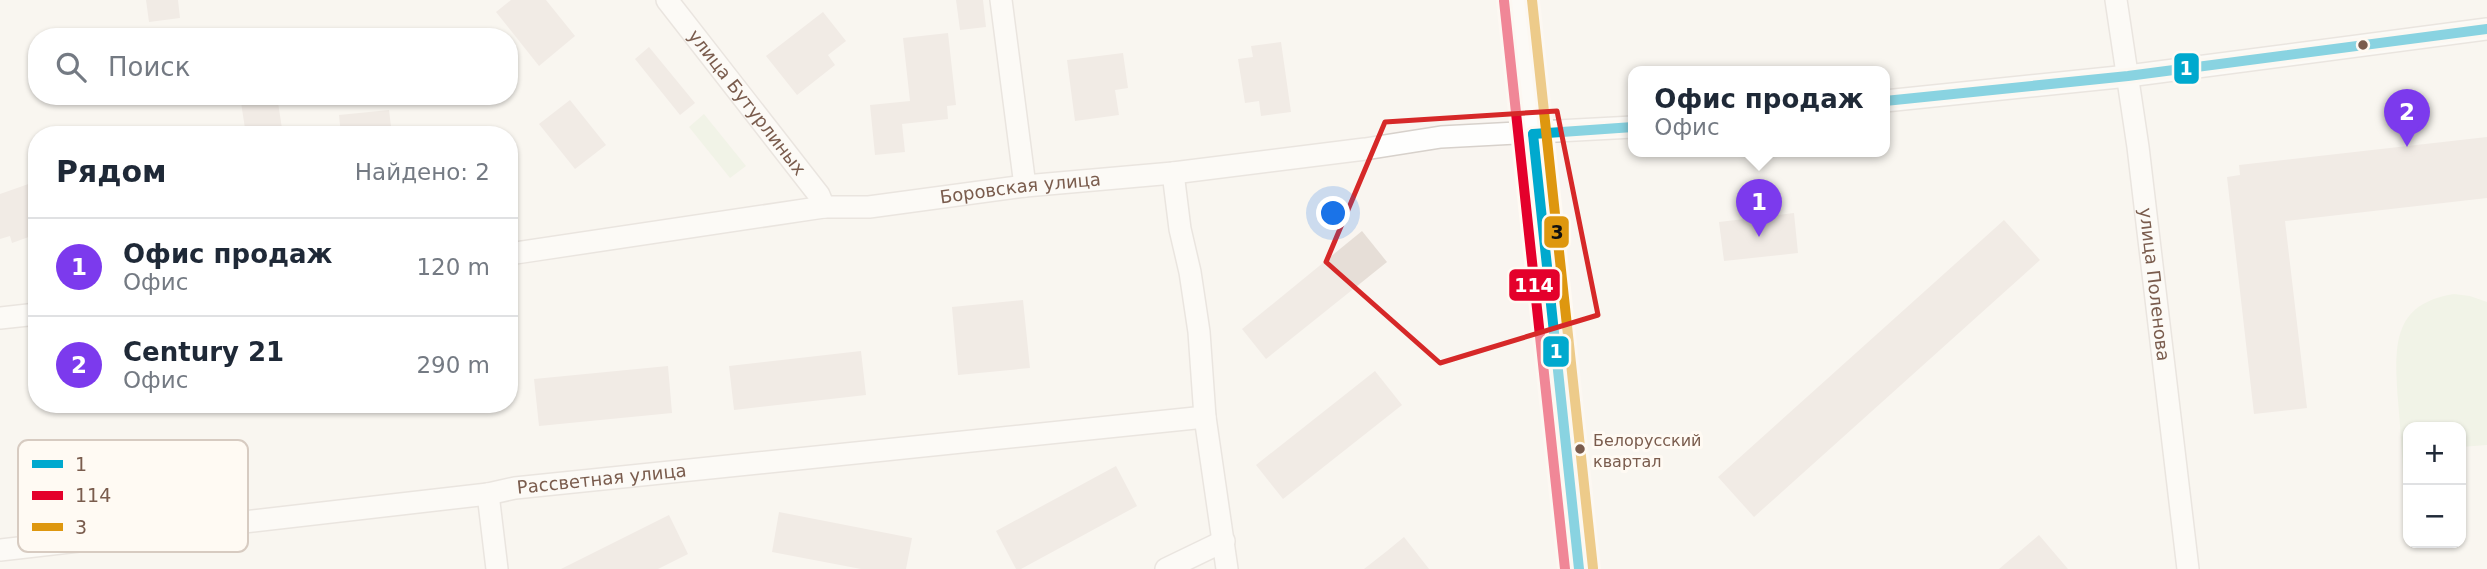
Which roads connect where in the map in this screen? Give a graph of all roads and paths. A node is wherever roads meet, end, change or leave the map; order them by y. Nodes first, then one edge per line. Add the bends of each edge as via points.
1 (667, 0) edge
2 (1001, 0) edge
3 (1518, 0) edge
4 (2116, 0) edge
5 (2487, 29) edge
6 (2128, 76) junction
7 (1890, 100) edge
8 (1628, 127) edge
9 (1532, 134) junction
10 (1173, 173) junction
11 (1025, 186) junction
12 (824, 207) junction
13 (518, 253) edge
14 (28, 315) edge
15 (0, 318) edge
16 (1205, 417) junction
17 (488, 494) junction
18 (248, 522) edge
19 (1224, 541) junction
20 (18, 548) edge
21 (0, 550) edge
22 (497, 569) edge
23 (1166, 569) edge
24 (1227, 569) edge
25 (1579, 569) edge
26 (2188, 569) edge

1 - 12 street, улица Бутурлиных
2 - 11 street
3 - 9 street
4 - 6 street, улица Поленова
5 - 6 street
6 - 7 street
6 - 26 street, улица Поленова
8 - 9 street, Боровская улица
9 - 10 street, Боровская улица via 1441,137
9 - 25 street
10 - 11 street, Боровская улица
10 - 16 street via 1199,332
11 - 12 street, Боровская улица via 869,207
12 - 13 street, Боровская улица
14 - 15 street
16 - 17 street, Рассветная улица
16 - 19 street
17 - 18 street, Рассветная улица
17 - 22 street
19 - 23 street
19 - 24 street
20 - 21 street, Рассветная улица

